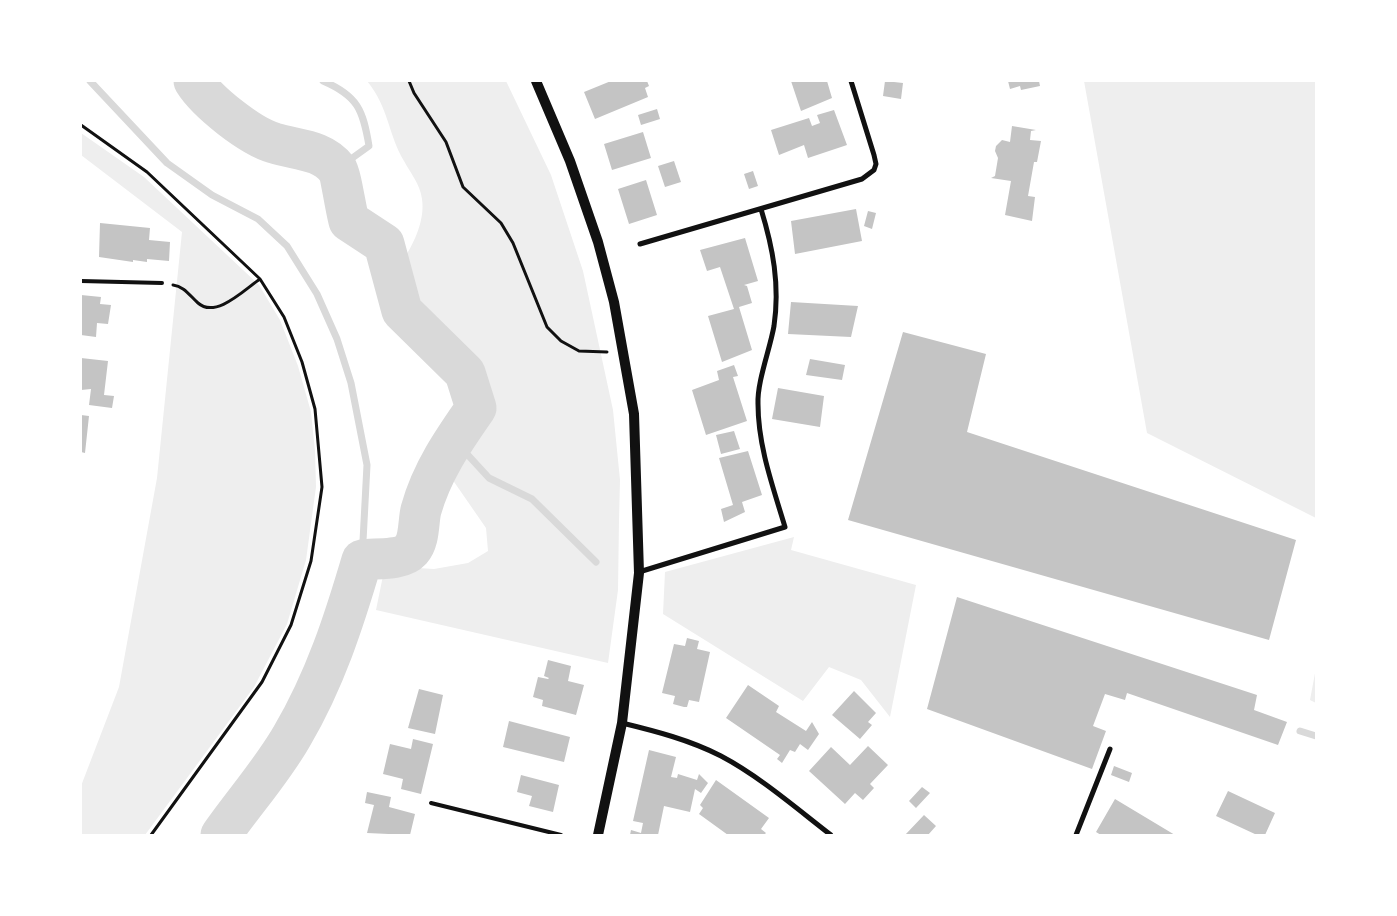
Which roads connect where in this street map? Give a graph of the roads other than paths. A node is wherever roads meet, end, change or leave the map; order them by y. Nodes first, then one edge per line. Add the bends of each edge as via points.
1 (536, 81) edge
2 (851, 81) edge
3 (761, 210) junction
4 (640, 244) dead end
5 (81, 281) edge
6 (162, 283) road end
7 (639, 573) junction
8 (622, 723) junction
9 (1110, 749) dead end
10 (431, 803) dead end
11 (562, 835) edge
12 (598, 835) edge
13 (831, 835) edge
14 (1076, 835) edge

1 - 7 main road via 570,161 598,242 614,302 634,414
2 - 3 street via 874,155 874,170 862,179
3 - 4 street
3 - 7 street via 772,246 776,301 758,403 763,450 785,527
5 - 6 lane
7 - 8 main road
8 - 12 main road
8 - 13 street via 661,733 721,756
9 - 14 street
10 - 11 lane

